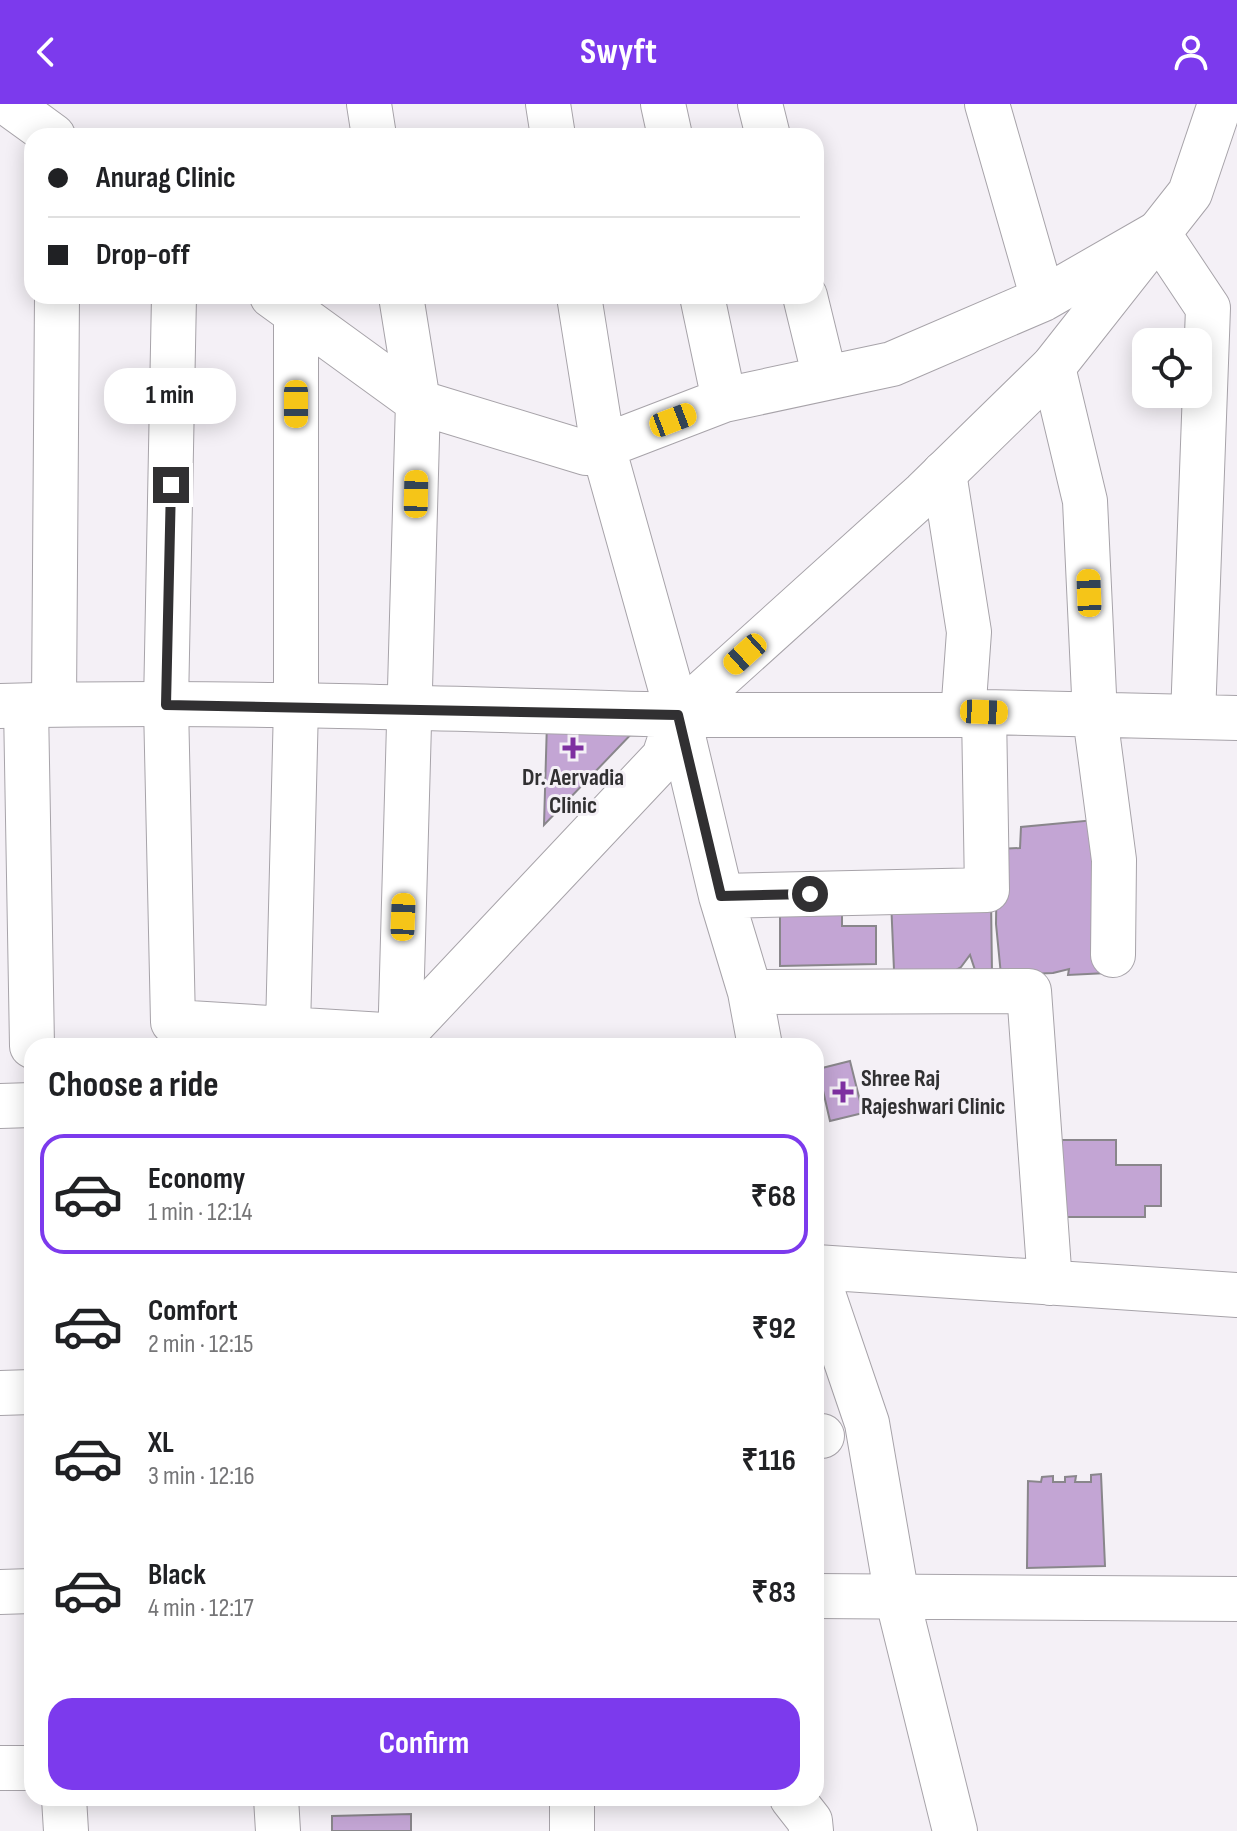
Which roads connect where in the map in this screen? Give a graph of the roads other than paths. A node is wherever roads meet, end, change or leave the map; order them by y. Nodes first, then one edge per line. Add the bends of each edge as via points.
1 (9, 104) edge
2 (369, 104) edge
3 (548, 104) edge
4 (663, 104) edge
5 (760, 104) edge
6 (987, 104) edge
7 (1220, 104) edge
8 (42, 128) edge
9 (373, 128) edge
10 (552, 128) edge
11 (668, 128) edge
12 (766, 128) edge
13 (1158, 233) junction
14 (1043, 299) junction
15 (56, 304) edge
16 (174, 304) edge
17 (402, 304) edge
18 (580, 304) edge
19 (704, 304) edge
20 (807, 304) edge
21 (284, 305) edge
22 (1053, 367) junction
23 (825, 378) junction
24 (724, 400) junction
25 (418, 402) junction
26 (603, 447) junction
27 (944, 473) junction
28 (27, 705) edge
29 (166, 705) junction
30 (296, 706) junction
31 (410, 708) junction
32 (974, 714) junction
33 (678, 715) junction
34 (1095, 716) junction
35 (1193, 717) junction
36 (1237, 718) edge
37 (721, 896) junction
38 (15, 913) edge
39 (1113, 955) dead end
40 (750, 992) junction
41 (288, 1029) junction
42 (31, 1038) edge
43 (358, 1038) edge
44 (397, 1038) edge
45 (402, 1038) edge
46 (759, 1038) edge
47 (24, 1105) edge
48 (0, 1106) edge
49 (824, 1270) edge
50 (1050, 1283) junction
51 (824, 1294) edge
52 (1237, 1295) edge
53 (24, 1392) edge
54 (0, 1393) edge
55 (24, 1591) edge
56 (0, 1592) edge
57 (824, 1596) edge
58 (897, 1597) junction
59 (1237, 1599) edge
60 (0, 1768) edge
61 (24, 1768) edge
62 (64, 1806) edge
63 (276, 1806) edge
64 (572, 1806) edge
65 (798, 1806) edge
66 (66, 1831) edge
67 (278, 1831) edge
68 (572, 1831) edge
69 (811, 1831) edge
70 (955, 1831) edge

1 - 8 street
2 - 9 street
3 - 10 street
4 - 11 street
5 - 12 street
6 - 14 street
7 - 13 street via 1190,193
13 - 14 street
13 - 22 street
13 - 35 street via 1208,308
14 - 23 street via 892,364
15 - 28 street
16 - 29 street
17 - 25 street
18 - 26 street
19 - 24 street
20 - 23 street
21 - 25 street
21 - 30 street
22 - 27 street
22 - 34 street via 1085,501
23 - 24 street
24 - 26 street
25 - 26 street via 586,453
25 - 31 street
26 - 33 street
27 - 32 street via 969,632
27 - 33 street
28 - 29 street
28 - 38 street
29 - 30 street
29 - 41 street via 173,1022
30 - 31 street
30 - 41 street
31 - 33 street
31 - 44 street
32 - 33 street
32 - 34 street
32 - 37 street via 987,890
33 - 37 street
33 - 45 street via 664,757
34 - 35 street
34 - 39 street via 1114,860
35 - 36 street
37 - 40 street
38 - 42 street
40 - 46 street
40 - 50 street via 1029,991
41 - 43 street
47 - 48 street
49 - 50 street
50 - 52 street
51 - 58 street via 867,1423
53 - 54 street
55 - 56 street
57 - 58 street
58 - 59 street
58 - 70 street
60 - 61 street
62 - 66 street
63 - 67 street
64 - 68 street
65 - 69 street

